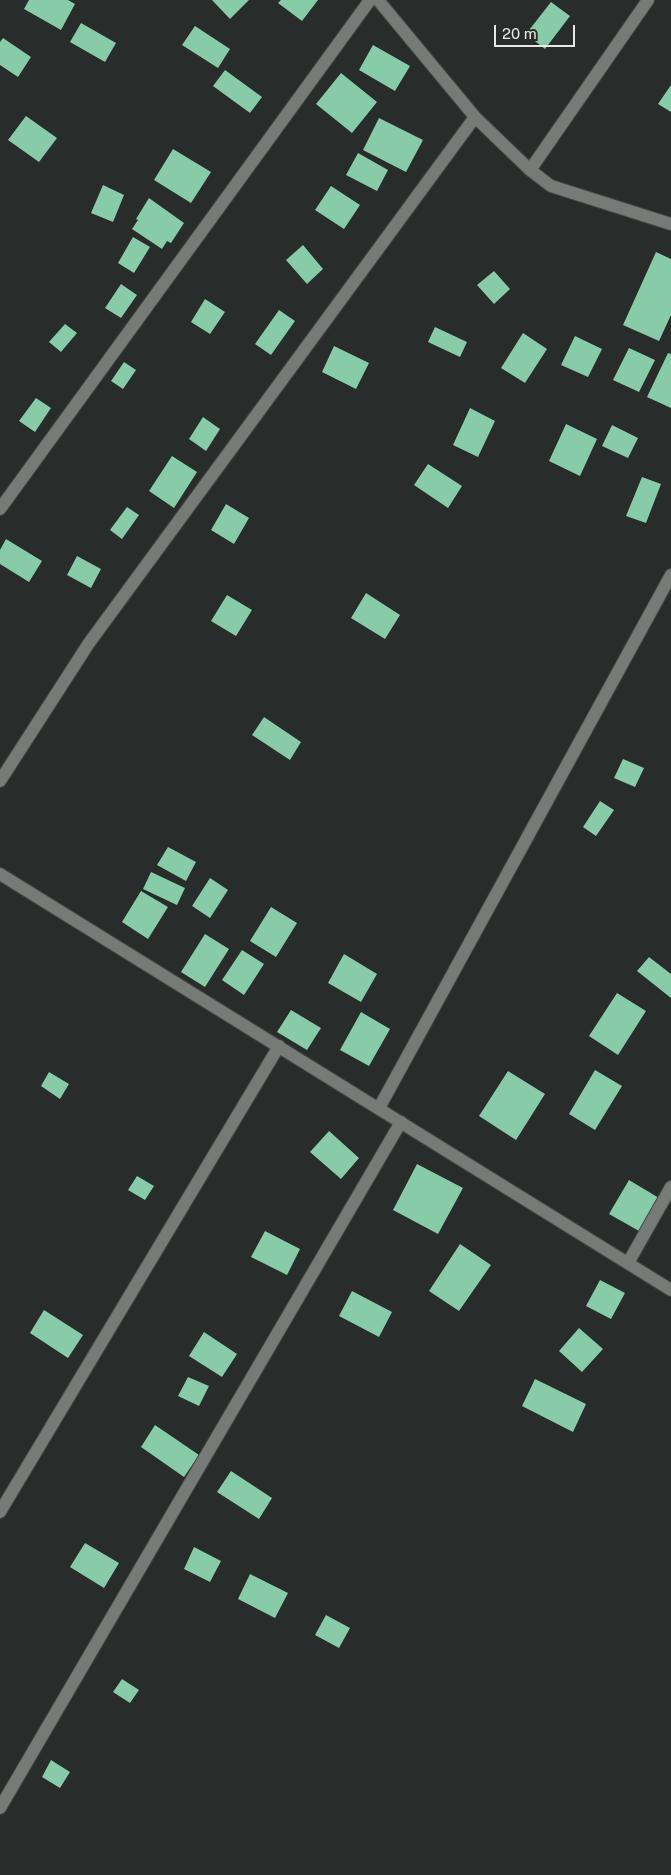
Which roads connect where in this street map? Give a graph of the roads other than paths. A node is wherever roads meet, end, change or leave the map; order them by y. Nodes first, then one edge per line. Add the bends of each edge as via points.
1 (370, 0) edge
2 (378, 0) edge
3 (648, 0) edge
4 (474, 117) junction
5 (530, 170) junction
6 (671, 224) edge
7 (0, 509) edge
8 (671, 575) edge
9 (0, 782) edge
10 (0, 874) edge
11 (279, 1046) junction
12 (379, 1108) junction
13 (401, 1122) junction
14 (671, 1187) edge
15 (628, 1263) junction
16 (671, 1290) edge
17 (0, 1512) edge
18 (0, 1808) edge

1 - 7 street
2 - 4 street
3 - 5 street
4 - 5 street
4 - 9 street via 89,643
5 - 6 street via 551,186
8 - 12 street
10 - 11 street
11 - 12 street
11 - 17 street
12 - 13 street
13 - 15 street
13 - 18 street
14 - 15 street
15 - 16 street

